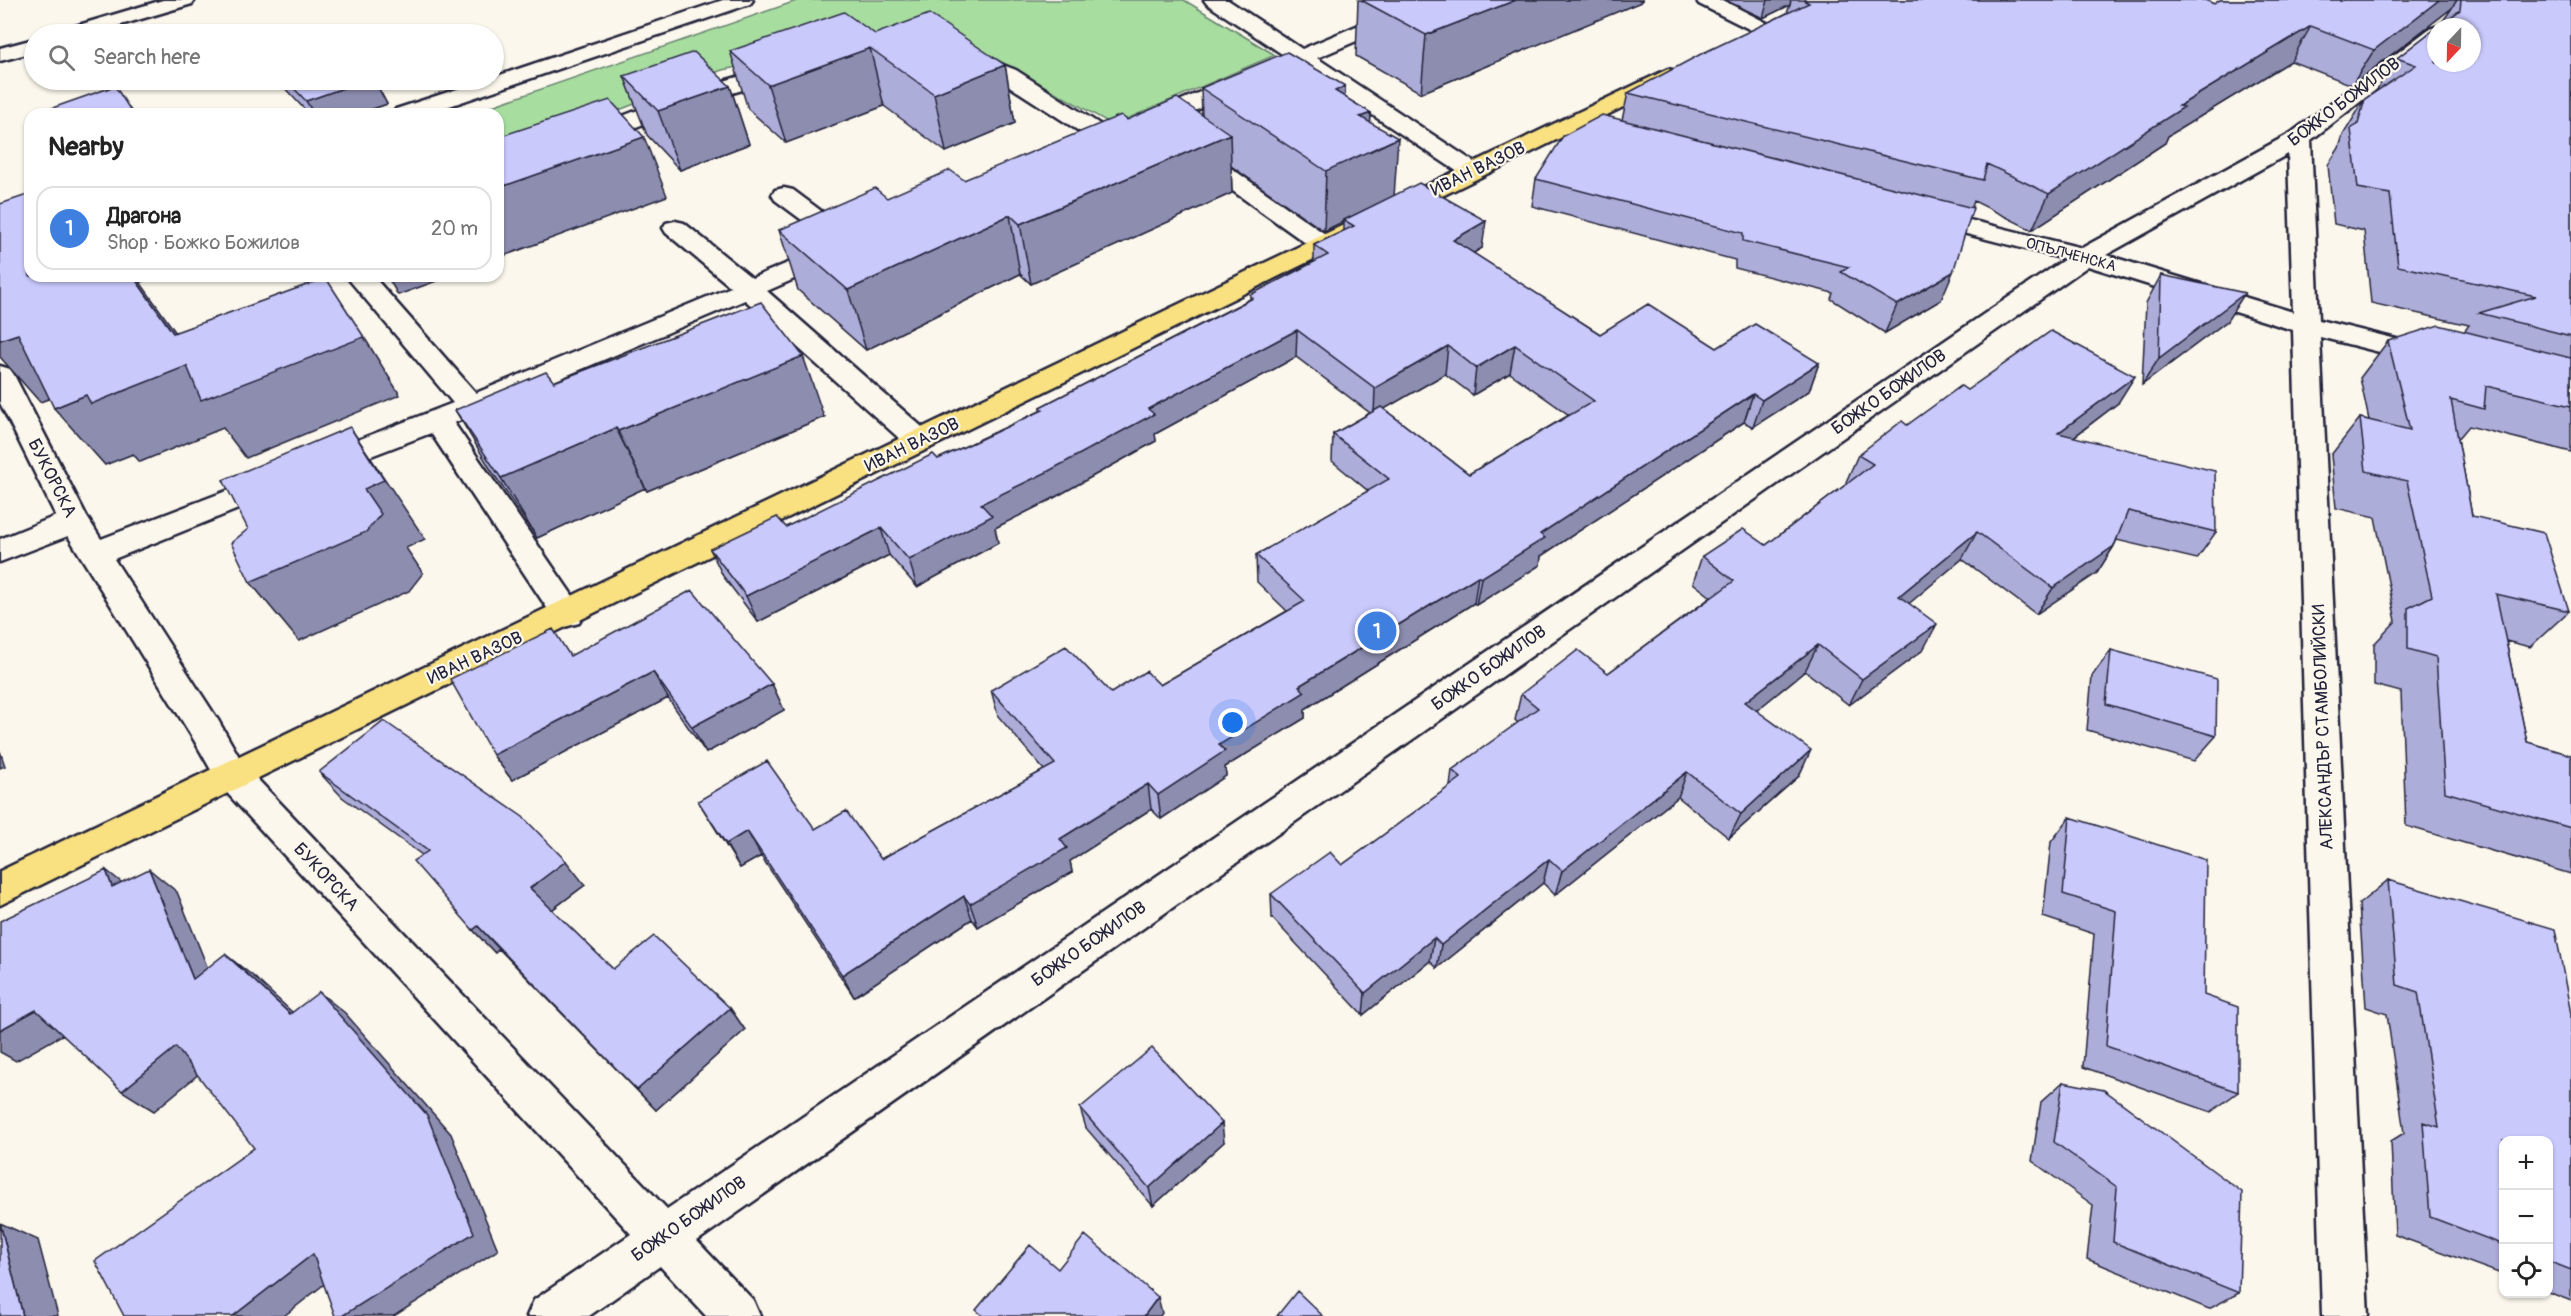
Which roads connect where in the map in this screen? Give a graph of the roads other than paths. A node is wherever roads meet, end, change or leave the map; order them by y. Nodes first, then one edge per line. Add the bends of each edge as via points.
1 (185, 0) edge
2 (743, 0) edge
3 (1214, 0) edge
4 (1435, 0) edge
5 (1707, 0) edge
6 (103, 24) edge
7 (1774, 24) joint
8 (2427, 40) edge
9 (1733, 44) edge
10 (24, 48) edge
11 (944, 52) edge
12 (0, 55) edge
13 (1301, 59) junction
14 (1692, 64) edge
15 (802, 67) edge
16 (504, 80) edge
17 (475, 90) edge
18 (422, 108) edge
19 (1568, 124) junction
20 (1603, 133) edge
21 (1166, 134) junction
22 (2299, 138) junction
23 (1107, 139) junction
24 (570, 144) edge
25 (1075, 152) edge
26 (1472, 171) junction
27 (784, 195) dead end
28 (1901, 210) edge
29 (675, 228) dead end
30 (1323, 244) junction
31 (2085, 257) junction
32 (363, 282) edge
33 (748, 288) junction
34 (2307, 325) junction
35 (2445, 360) edge
36 (0, 375) edge
37 (471, 406) junction
38 (437, 420) junction
39 (920, 441) junction
40 (74, 522) junction
41 (0, 552) edge
42 (95, 554) junction
43 (568, 614) junction
44 (231, 774) junction
45 (0, 889) edge
46 (663, 1237) junction
47 (550, 1316) edge
48 (737, 1316) edge
49 (2345, 1316) edge

1 - 6 street
2 - 16 street
3 - 13 street
4 - 13 street
5 - 7 street
7 - 9 main road
8 - 22 street, БОЖКО БОЖИЛОВ
10 - 12 street
11 - 23 street via 1008,75
13 - 21 street
13 - 26 street
14 - 19 main road, ИВАН ВАЗОВ
15 - 24 street via 687,99
17 - 18 street
19 - 20 street
19 - 26 main road, ИВАН ВАЗОВ
21 - 23 street
21 - 30 street
22 - 31 street, БОЖКО БОЖИЛОВ
22 - 34 street, АЛЕКСАНДЪР СТАМБОЛИЙСКИ
23 - 25 street
26 - 30 main road, ИВАН ВАЗОВ
27 - 33 street via 861,241
28 - 31 street, ОПЪЛЧЕНСКА
29 - 33 street
30 - 39 main road, ИВАН ВАЗОВ
31 - 34 street, ОПЪЛЧЕНСКА
31 - 46 street, БОЖКО БОЖИЛОВ
32 - 37 street
33 - 37 street
33 - 39 street
34 - 35 street, ОПЪЛЧЕНСКА
34 - 49 street, АЛЕКСАНДЪР СТАМБОЛИЙСКИ
36 - 40 street, БУКОРСКА
37 - 38 street
38 - 42 street
38 - 43 street
39 - 43 main road, ИВАН ВАЗОВ
40 - 41 street
40 - 42 street, БУКОРСКА
42 - 44 street, БУКОРСКА
43 - 44 main road, ИВАН ВАЗОВ
44 - 45 main road, ИВАН ВАЗОВ
44 - 46 street, БУКОРСКА
46 - 47 street, БОЖКО БОЖИЛОВ
46 - 48 street, БУКОРСКА

